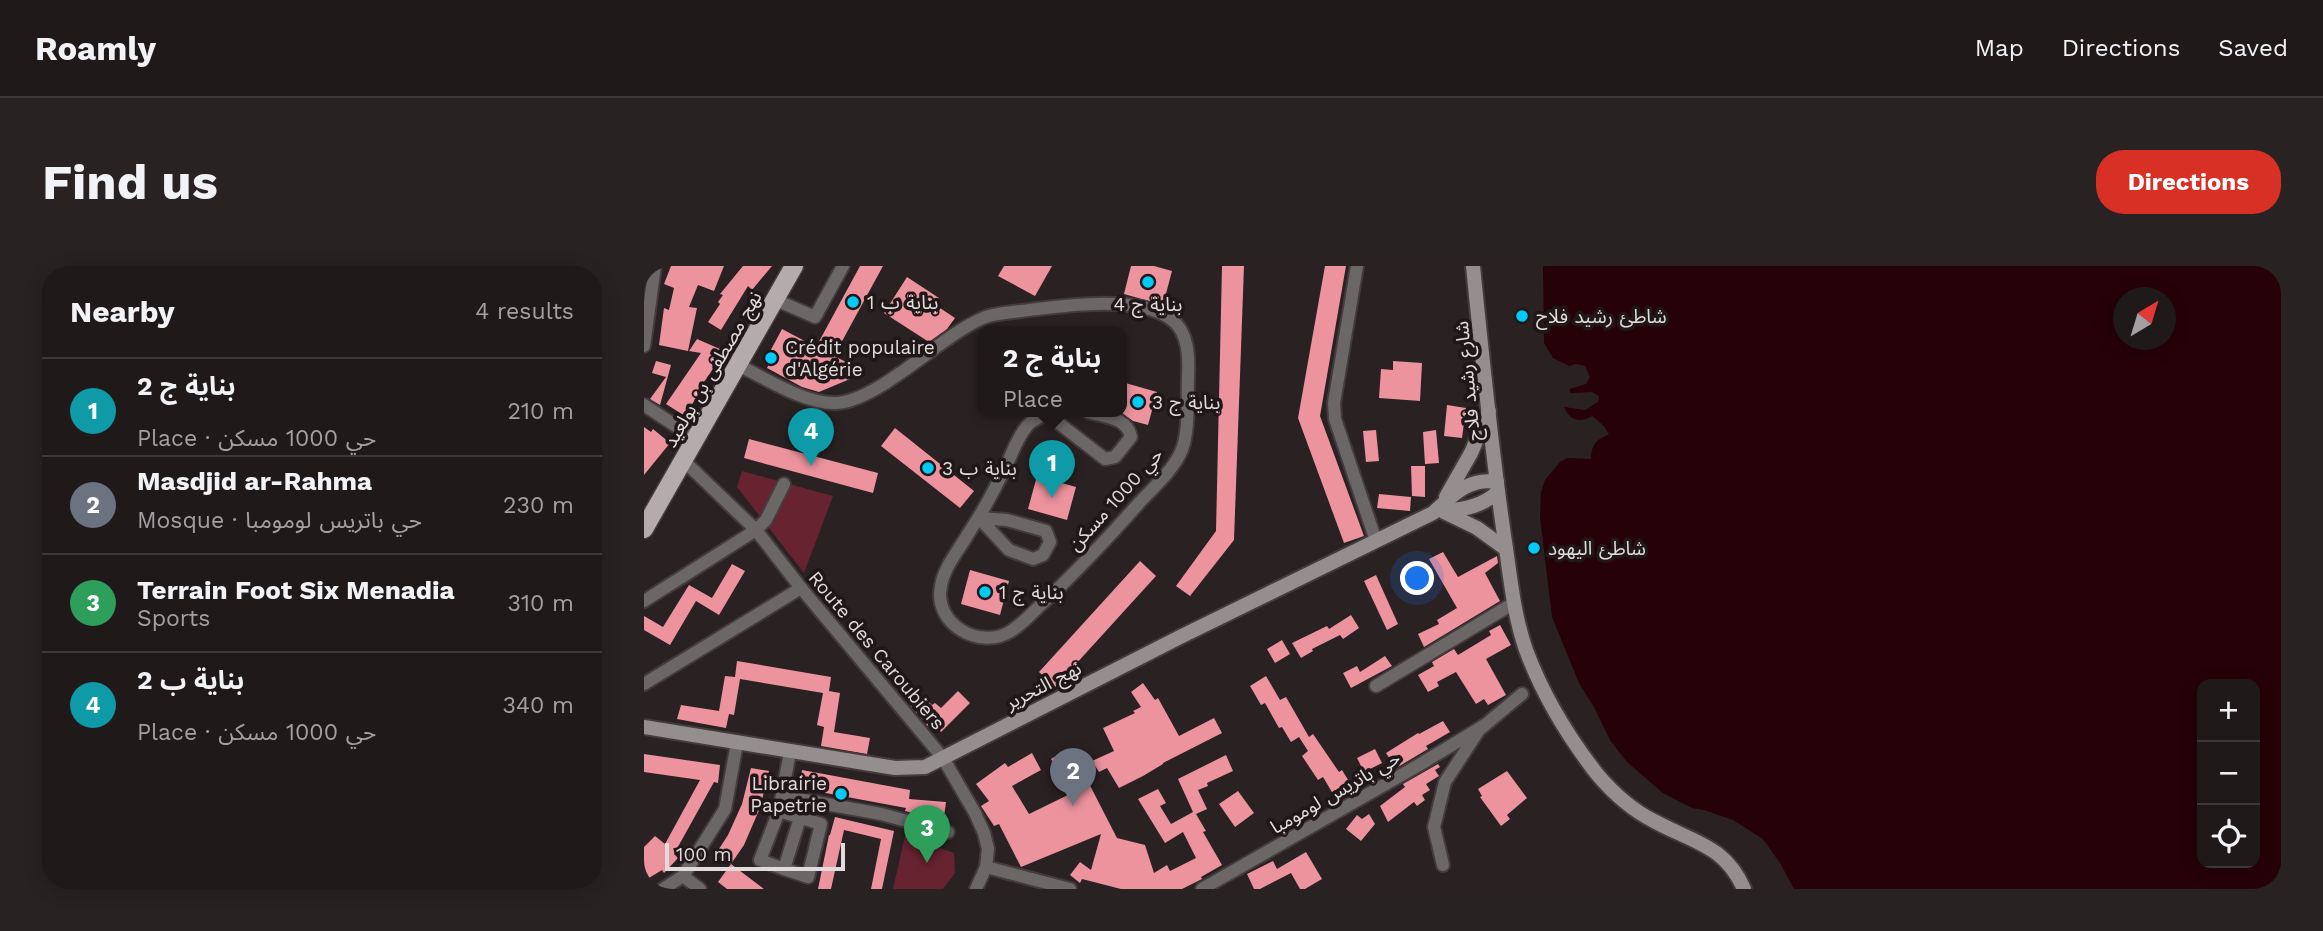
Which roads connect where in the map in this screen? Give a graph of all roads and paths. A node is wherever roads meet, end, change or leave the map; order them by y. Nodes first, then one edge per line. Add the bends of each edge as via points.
1 (655, 266) edge
2 (794, 266) edge
3 (843, 266) edge
4 (1357, 266) edge
5 (1473, 266) edge
6 (776, 300) junction
7 (644, 346) edge
8 (738, 365) junction
9 (644, 405) edge
10 (1489, 410) junction
11 (1040, 417) edge
12 (1054, 417) edge
13 (1106, 417) edge
14 (697, 436) junction
15 (684, 461) junction
16 (784, 484) dead end
17 (1498, 487) junction
18 (1439, 511) junction
19 (979, 518) junction
20 (644, 529) edge
21 (756, 530) junction
22 (1376, 541) junction
23 (1506, 549) junction
24 (801, 588) junction
25 (644, 601) edge
26 (1514, 603) junction
27 (644, 684) edge
28 (1376, 686) dead end
29 (1522, 694) dead end
30 (1485, 724) junction
31 (644, 727) edge
32 (737, 743) junction
33 (790, 752) junction
34 (943, 758) junction
35 (782, 796) junction
36 (779, 811) junction
37 (800, 818) junction
38 (948, 832) dead end
39 (1443, 865) dead end
40 (986, 867) junction
41 (784, 869) junction
42 (683, 876) junction
43 (663, 889) edge
44 (700, 889) edge
45 (976, 889) edge
46 (1070, 889) edge
47 (1202, 889) edge
48 (1744, 889) edge

1 - 7 street
2 - 6 main road, نهج مصطفى بن بولعيد
3 - 6 street via 816,317
4 - 22 street via 1335,419
5 - 10 street, شارع رشيد فلاح
6 - 8 main road, نهج مصطفى بن بولعيد
8 - 14 main road, نهج مصطفى بن بولعيد
8 - 19 street, حي 1000 مسكن via 800,395 837,404 869,393 973,323 993,315 1084,303 1153,310 1180,327 1188,360 1182,452 1090,558 1010,631 992,639 962,631 948,620 941,606 940,587 947,569
9 - 14 street
10 - 17 street, شارع رشيد فلاح
10 - 18 street
11 - 19 street, حي 1000 مسكن via 1023,433
12 - 13 street, حي 1000 مسكن via 1105,459 1115,457 1131,437 1121,421
14 - 15 main road, نهج مصطفى بن بولعيد
15 - 20 main road, نهج مصطفى بن بولعيد
15 - 21 street, Route des Caroubiers
16 - 21 street
17 - 18 street, نهج التحرير via 1475,507
17 - 18 street, نهج التحرير via 1482,480 1466,485
17 - 23 street, شارع رشيد فلاح
18 - 22 street, نهج التحرير
18 - 23 street via 1477,528
19 - 19 street, حي 1000 مسكن via 1009,550 1033,559 1043,555 1050,542 1046,531
21 - 24 street, Route des Caroubiers
21 - 25 street
22 - 34 street, نهج التحرير
23 - 26 street, شارع رشيد فلاح
24 - 27 street
24 - 34 street, Route des Caroubiers
26 - 28 street
26 - 48 street, شارع رشيد فلاح via 1535,670 1566,729 1598,775 1635,809 1717,852
29 - 30 street, حي باتريس لومومبا
30 - 39 street, حي باتريس لومومبا via 1445,782 1434,827
30 - 47 street, حي باتريس لومومبا
31 - 32 street, نهج التحرير
32 - 33 street, نهج التحرير
32 - 42 street via 725,809
33 - 34 street, نهج التحرير via 895,768 925,767
33 - 35 street
34 - 40 street, Route des Caroubiers via 984,833
35 - 36 street
35 - 38 street
36 - 37 street
36 - 41 street via 760,860
37 - 41 street
37 - 41 street via 821,824 808,877
40 - 45 street, Route des Caroubiers
40 - 46 street
42 - 43 street
42 - 44 street

